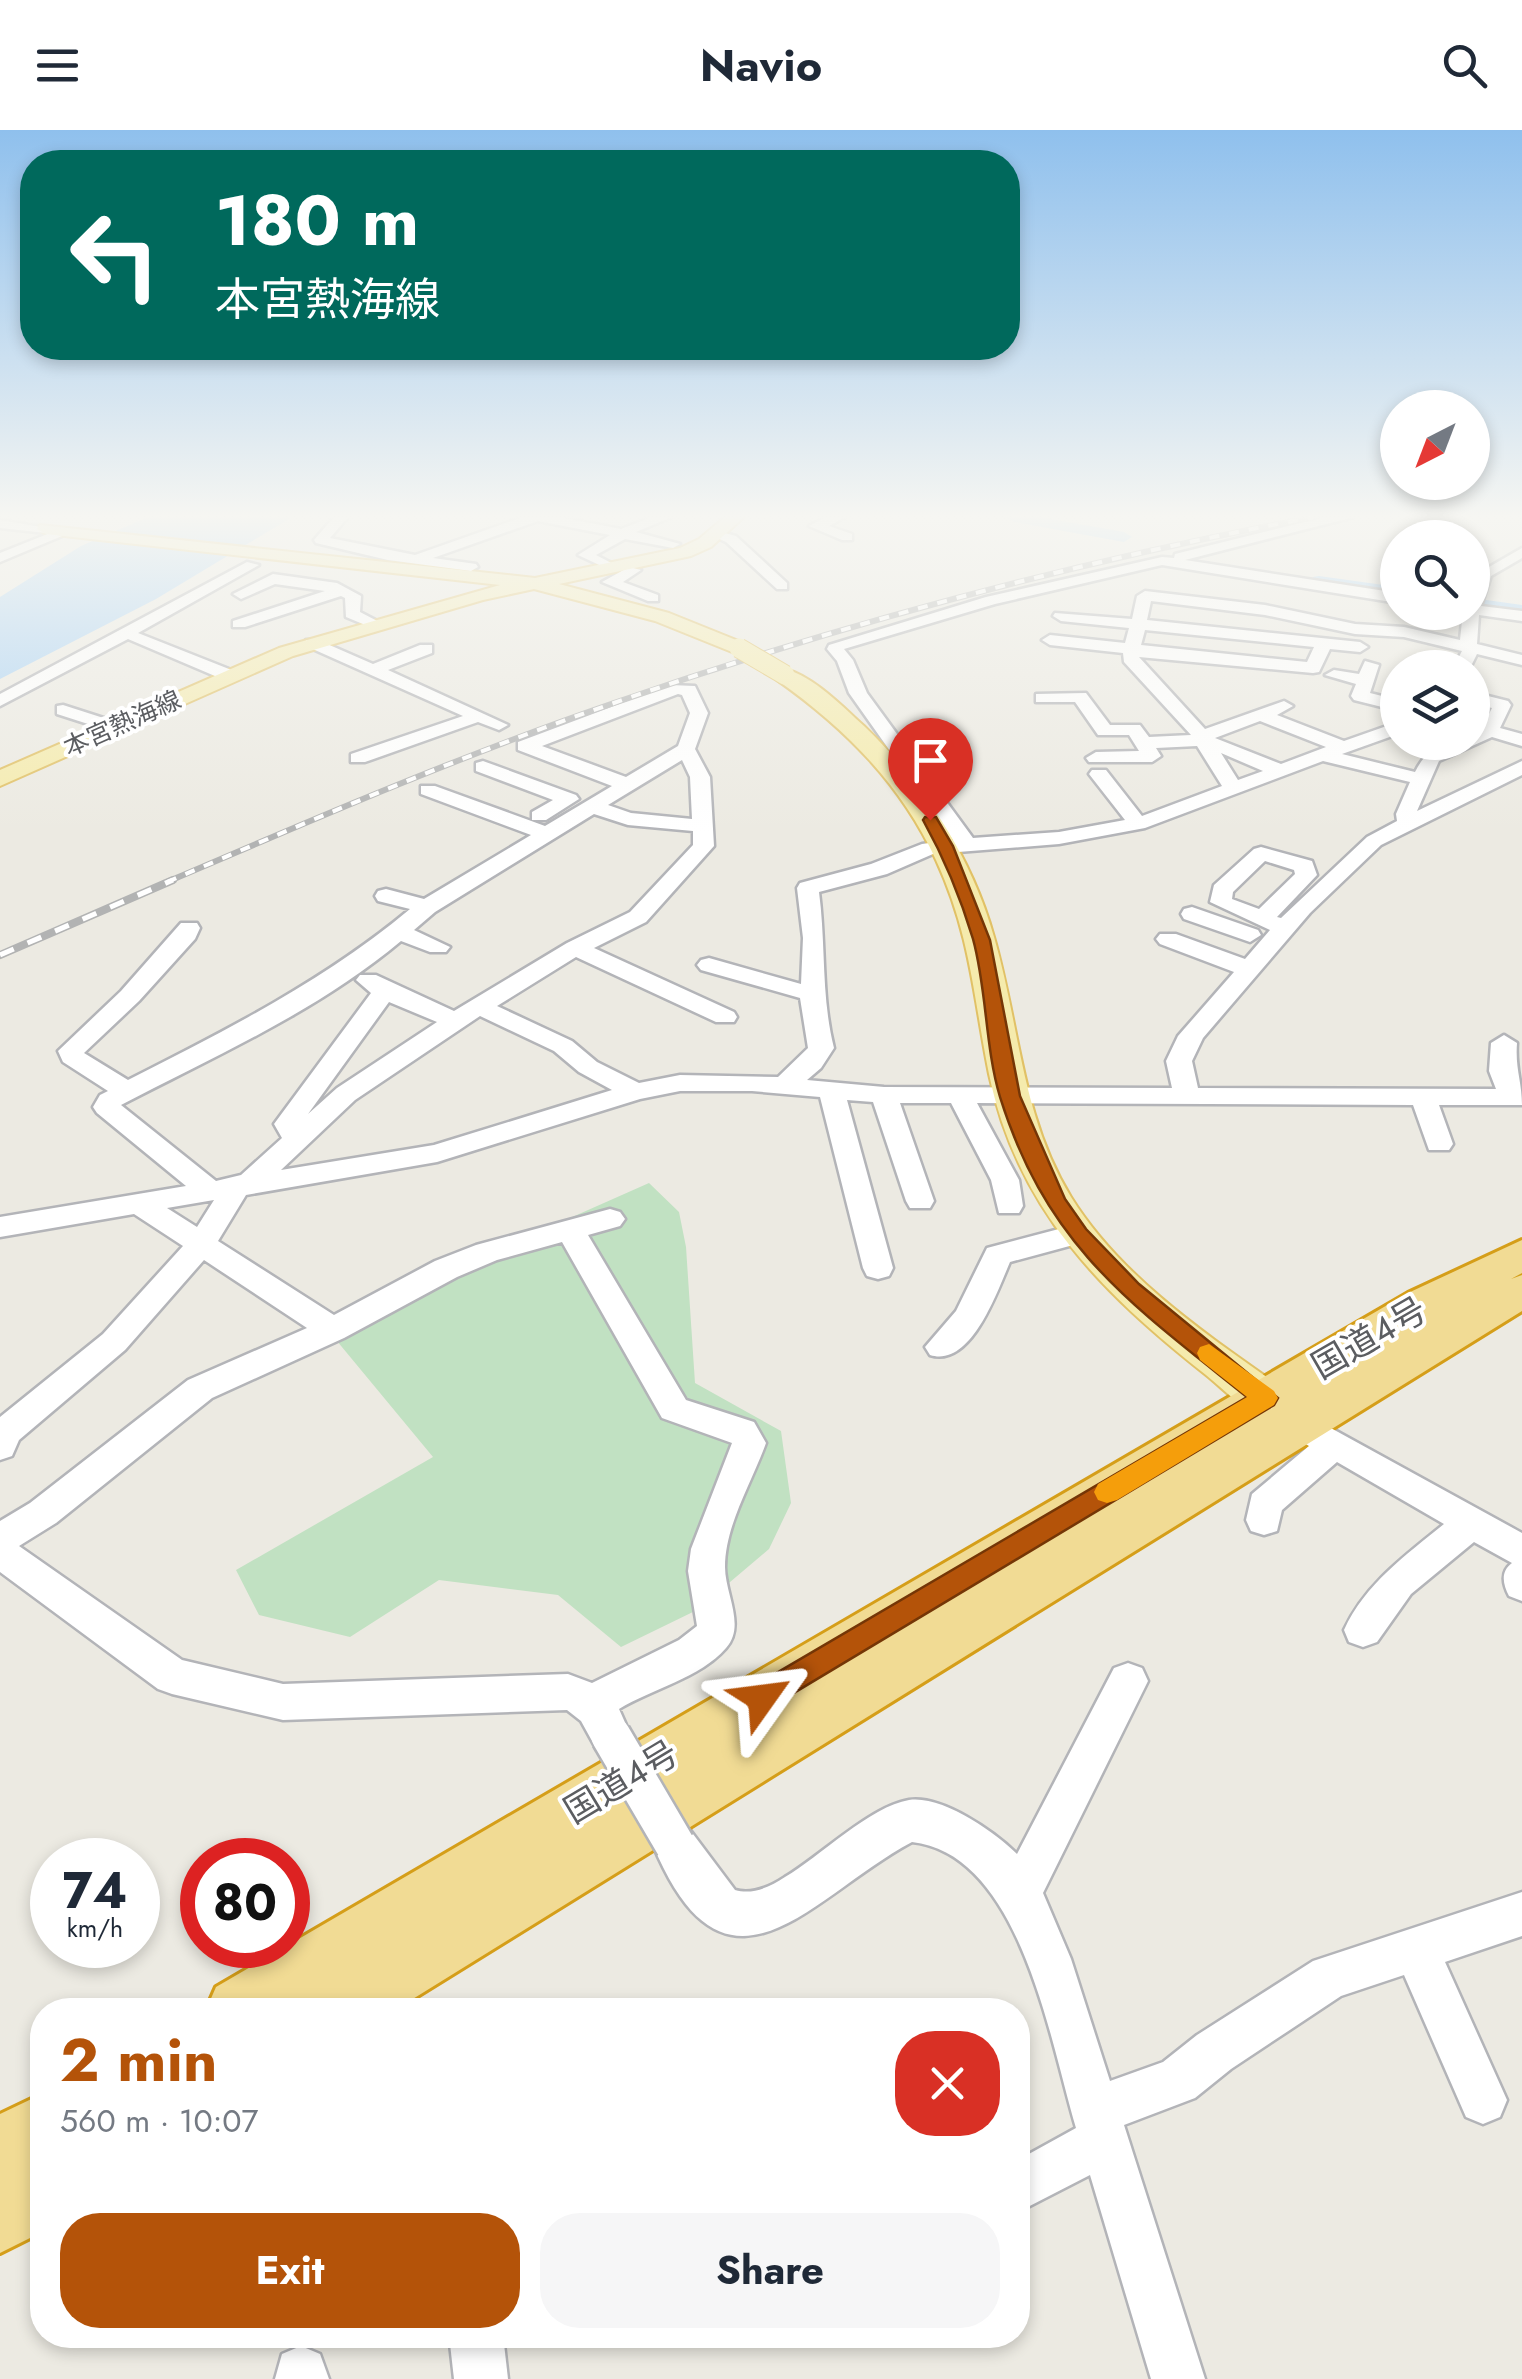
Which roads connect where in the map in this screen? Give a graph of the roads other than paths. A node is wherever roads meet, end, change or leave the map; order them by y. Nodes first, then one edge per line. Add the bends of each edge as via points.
1 (146, 622) edge
2 (245, 622) edge
3 (371, 622) edge
4 (383, 622) edge
5 (674, 622) edge
6 (919, 622) edge
7 (1117, 622) edge
8 (1225, 622) edge
9 (1315, 622) edge
10 (239, 624) dead end
11 (376, 624) junction
12 (1136, 624) junction
13 (1225, 634) junction
14 (135, 637) dead end
15 (1050, 640) dead end
16 (312, 643) junction
17 (1324, 644) junction
18 (1131, 648) junction
19 (426, 649) dead end
20 (1448, 650) edge
21 (1222, 658) junction
22 (1490, 658) edge
23 (1522, 660) edge
24 (1371, 665) junction
25 (375, 669) junction
26 (1334, 674) dead end
27 (228, 675) junction
28 (1264, 678) dead end
29 (1042, 698) dead end
30 (0, 701) edge
31 (1380, 701) edge
32 (1490, 702) edge
33 (1284, 706) dead end
34 (63, 710) dead end
35 (1261, 715) junction
36 (479, 716) junction
37 (1490, 718) edge
38 (499, 725) dead end
39 (113, 727) junction
40 (1380, 733) edge
41 (1490, 737) edge
42 (1204, 738) junction
43 (1522, 740) edge
44 (1143, 743) junction
45 (686, 749) junction
46 (1330, 751) junction
47 (358, 758) dead end
48 (1432, 760) edge
49 (1459, 760) edge
50 (483, 767) dead end
51 (1515, 769) edge
52 (1278, 770) junction
53 (0, 779) edge
54 (1420, 780) junction
55 (628, 784) junction
56 (1232, 786) junction
57 (428, 790) dead end
58 (592, 806) junction
59 (1138, 824) junction
60 (1408, 824) junction
61 (703, 826) junction
62 (534, 830) junction
63 (956, 845) junction
64 (386, 896) dead end
65 (427, 907) junction
66 (1192, 914) dead end
67 (1262, 918) dead end
68 (188, 928) dead end
69 (397, 931) junction
70 (1278, 935) junction
71 (1168, 940) dead end
72 (438, 947) dead end
73 (575, 948) junction
74 (708, 965) dead end
75 (350, 967) junction
76 (1248, 970) junction
77 (384, 992) junction
78 (811, 994) junction
79 (480, 1006) junction
80 (725, 1017) dead end
81 (455, 1021) junction
82 (1504, 1044) dead end
83 (784, 1086) junction
84 (127, 1090) junction
85 (636, 1092) junction
86 (832, 1092) junction
87 (884, 1095) junction
88 (1187, 1095) junction
89 (960, 1096) junction
90 (1010, 1096) junction
91 (1423, 1096) junction
92 (1518, 1097) edge
93 (297, 1139) junction
94 (1438, 1144) dead end
95 (232, 1185) junction
96 (920, 1201) dead end
97 (136, 1202) junction
98 (1009, 1206) dead end
99 (610, 1220) dead end
100 (0, 1227) edge
101 (570, 1230) junction
102 (1078, 1234) junction
103 (201, 1245) junction
104 (1522, 1255) edge
105 (878, 1268) dead end
106 (1522, 1291) edge
107 (333, 1330) junction
108 (941, 1347) dead end
109 (1300, 1422) junction
110 (0, 1446) edge
111 (1264, 1520) dead end
112 (1471, 1523) junction
113 (0, 1539) edge
114 (1522, 1551) edge
115 (0, 1552) edge
116 (1522, 1575) edge
117 (1522, 1584) edge
118 (1364, 1630) dead end
119 (1128, 1681) dead end
120 (603, 1720) junction
121 (1020, 1894) junction
122 (1522, 1914) edge
123 (1416, 1949) junction
124 (335, 1996) edge
125 (1483, 2100) dead end
126 (1100, 2125) junction
127 (30, 2136) edge
128 (0, 2154) edge
129 (1030, 2178) edge
130 (30, 2197) edge
131 (0, 2216) edge
132 (477, 2348) edge
133 (481, 2379) edge
134 (1178, 2379) edge

1 - 30 street
2 - 10 street
3 - 11 street
4 - 11 main road, 本宮熱海線
5 - 63 main road, 本宮熱海線, bridge via 739,648 835,712
6 - 63 street via 836,647
7 - 12 street
8 - 13 street
9 - 20 street via 1404,632
11 - 16 main road, 本宮熱海線
12 - 13 street
12 - 18 street
13 - 17 street
13 - 21 street
14 - 27 street
15 - 18 street
16 - 25 street
16 - 27 main road, 本宮熱海線
17 - 21 street via 1313,668
17 - 24 street
18 - 21 street
18 - 42 street via 1130,658
19 - 25 street
21 - 28 street via 1220,672
22 - 23 street
24 - 26 street
24 - 31 street via 1360,696
25 - 36 street
27 - 39 main road, 本宮熱海線
29 - 44 street via 1080,697 1105,731 1134,729
32 - 37 street via 1502,705
33 - 35 street
34 - 39 street
35 - 42 street
35 - 46 street
36 - 38 street
36 - 47 street
39 - 53 main road, 本宮熱海線
40 - 46 street
41 - 43 street
42 - 44 street
42 - 52 street
42 - 56 street
44 - 59 street via 1152,756 1098,766
45 - 55 street
45 - 55 street via 698,710 684,688 525,746
45 - 61 street via 700,777
46 - 52 street
46 - 54 street
48 - 54 street
49 - 51 street
50 - 62 street via 569,799
51 - 60 street
52 - 56 street
54 - 60 street
55 - 58 street
56 - 59 street
57 - 62 street
58 - 61 street via 628,819
58 - 62 street
59 - 63 street
60 - 70 street via 1344,866
61 - 73 street via 704,846 648,908
62 - 65 street
63 - 78 street via 808,888
63 - 90 main road, 本宮熱海線 via 982,940
64 - 65 street
65 - 69 street
66 - 70 street
67 - 70 street
68 - 84 street via 130,996 70,1050
69 - 72 street
69 - 75 street
70 - 76 street
71 - 76 street
73 - 79 street
73 - 80 street
74 - 78 street
75 - 77 street
75 - 84 street via 210,1052
76 - 88 street via 1191,1036 1178,1062
77 - 81 street
77 - 93 street via 288,1124
78 - 83 street via 819,1055
79 - 81 street
79 - 85 street via 563,1046 588,1068
81 - 93 street via 346,1094
82 - 92 street via 1502,1071
83 - 85 street via 697,1082
83 - 86 street
84 - 95 street via 106,1107
85 - 95 street via 437,1152
86 - 87 street
86 - 105 street
87 - 89 street
87 - 96 street
88 - 90 street
88 - 91 street
89 - 90 street
89 - 98 street via 1005,1180
90 - 102 main road, 本宮熱海線 via 1055,1200
91 - 92 street
91 - 94 street
93 - 95 street
95 - 97 street
95 - 103 street
97 - 100 street
97 - 103 street
99 - 101 street
101 - 107 street via 446,1269
101 - 120 street via 674,1410 742,1432 749,1443 709,1544 716,1633 609,1693
102 - 108 street via 998,1256 969,1318
102 - 109 main road, 本宮熱海線 via 1130,1290
103 - 107 street
103 - 110 street via 114,1342 4,1433
104 - 109 highway, 国道4号 via 1424,1304
106 - 109 highway, 国道4号
107 - 113 street via 200,1390 43,1514
109 - 111 street
109 - 112 street
109 - 124 highway, 国道4号 via 479,1925
112 - 114 street
112 - 118 street via 1398,1583
115 - 120 street via 172,1676 283,1702 568,1692
116 - 117 street
119 - 121 street
120 - 121 street, bridge via 675,1845 720,1906 741,1914 777,1906 909,1822 921,1821 966,1841
121 - 126 street via 1048,1959
122 - 123 street
123 - 125 street
123 - 126 street via 1330,1977 1178,2082
126 - 129 street
126 - 134 street
127 - 128 highway
130 - 131 highway
132 - 133 street

